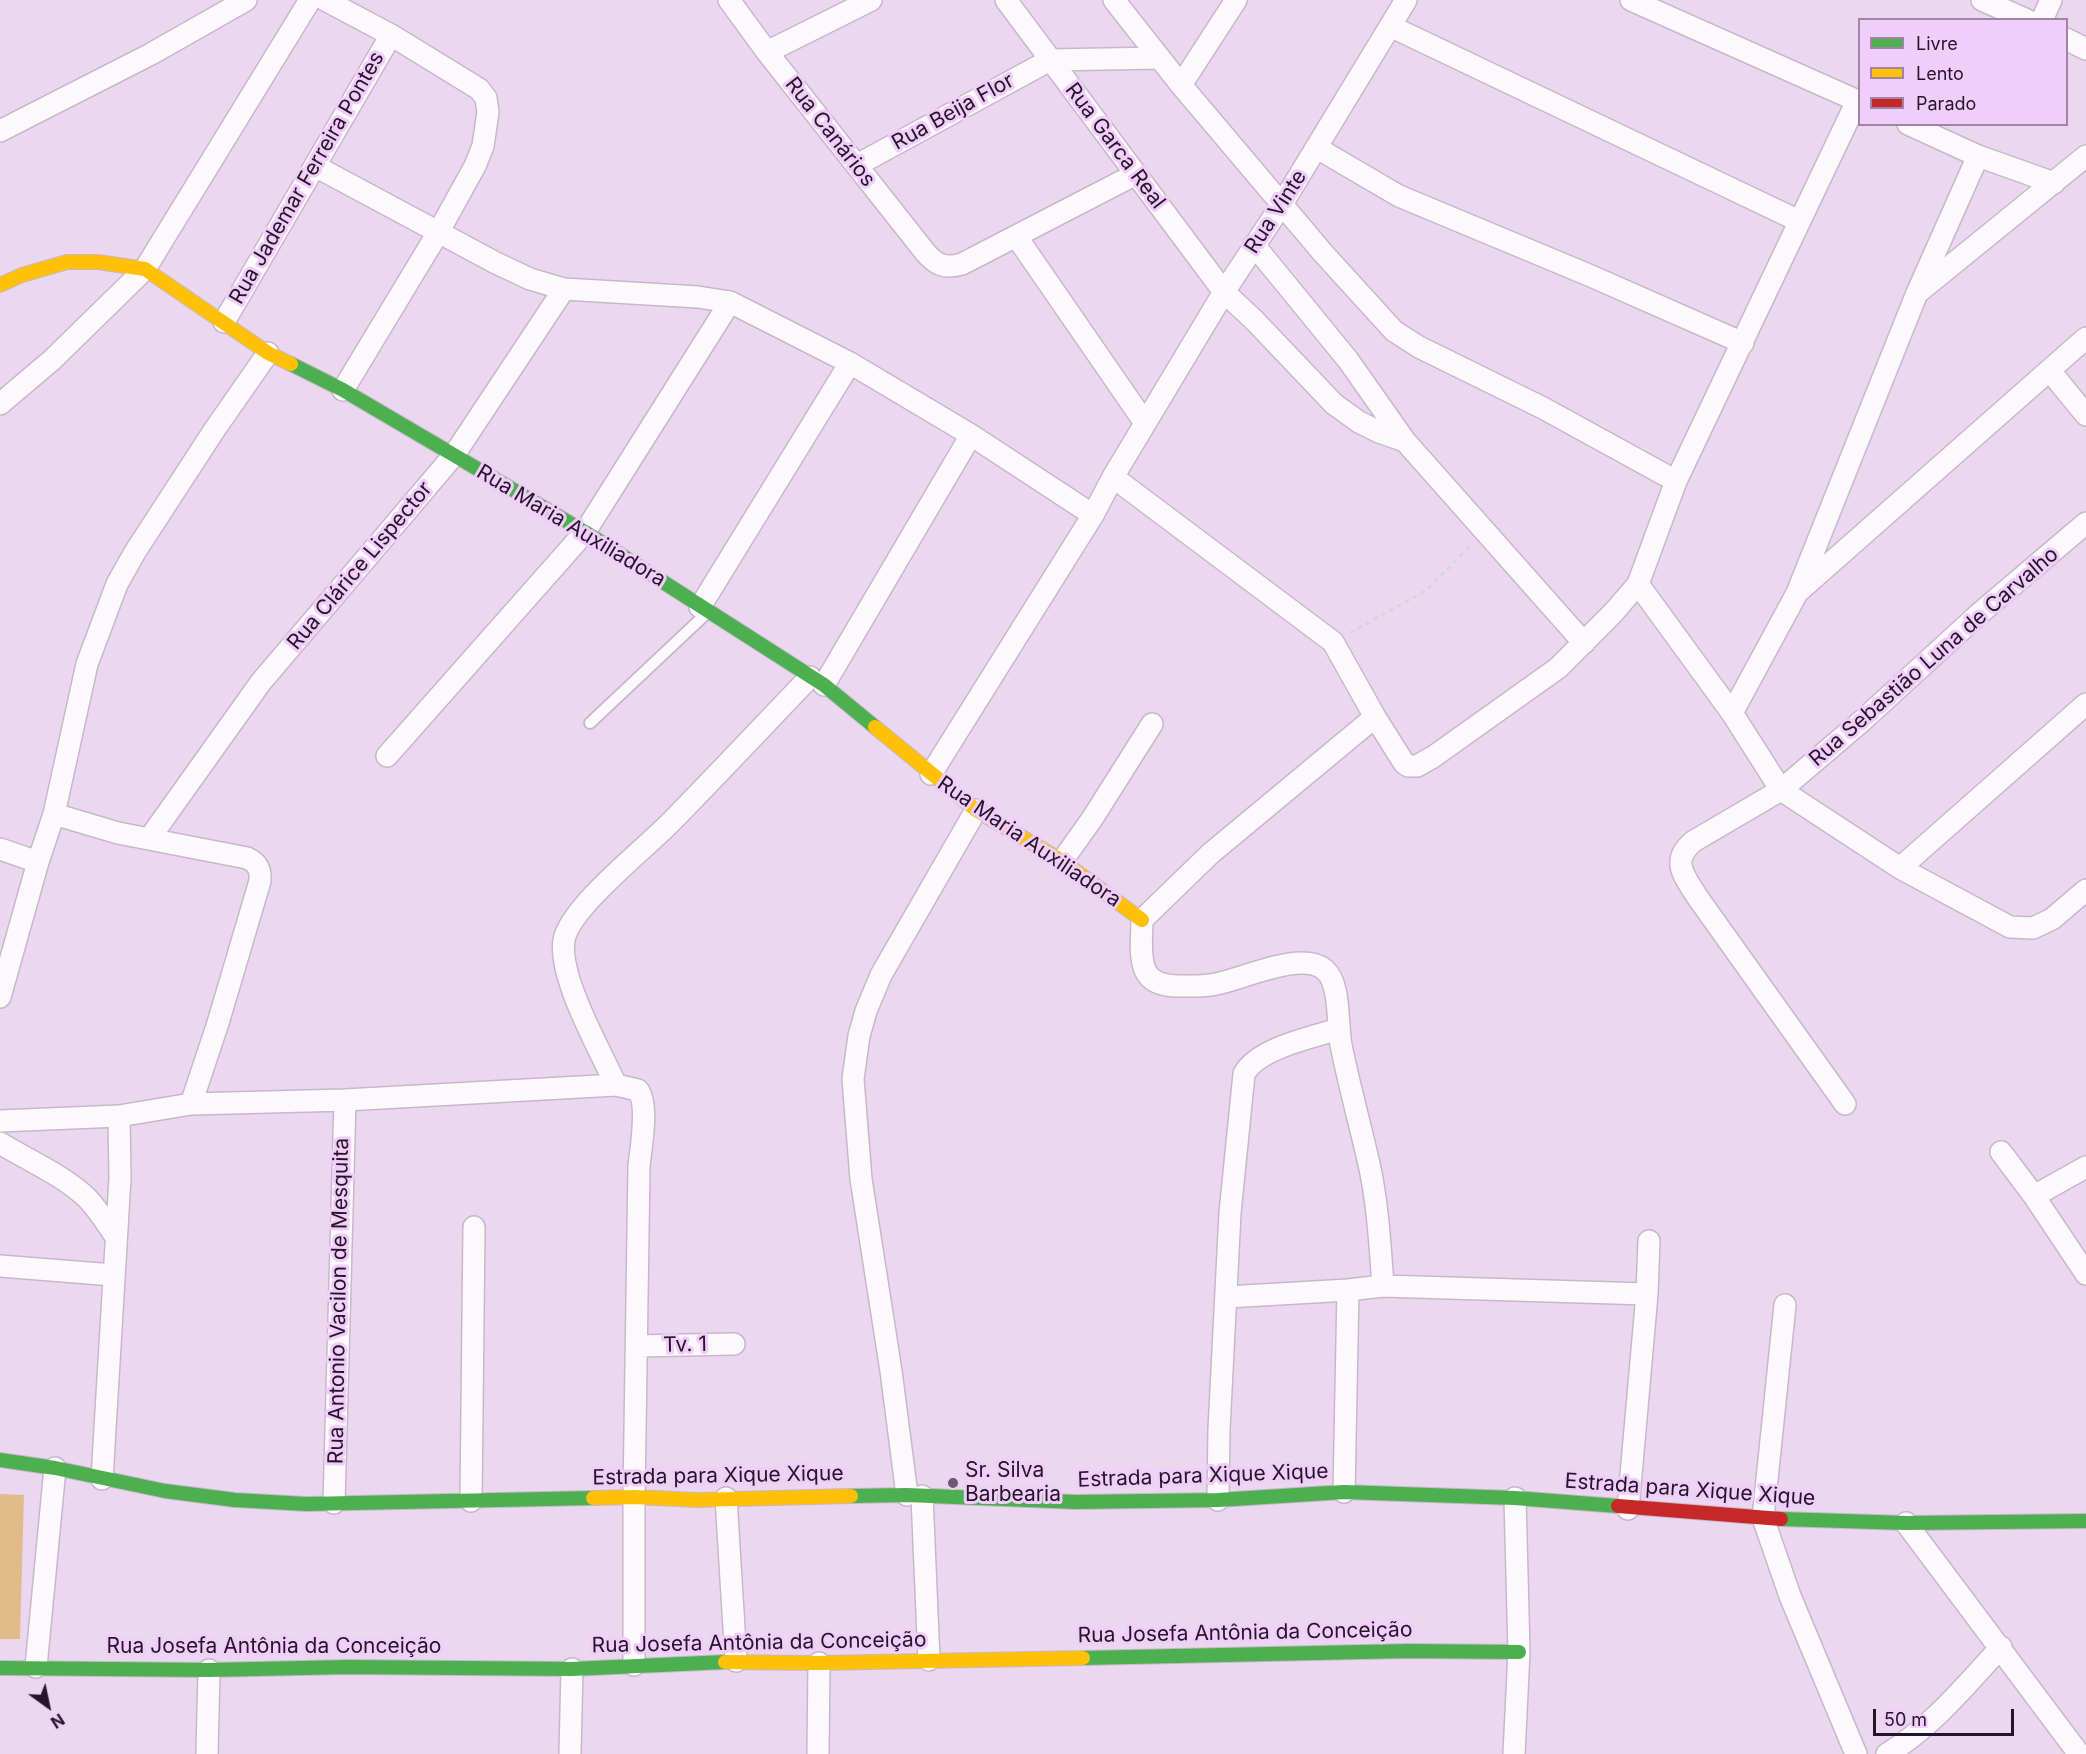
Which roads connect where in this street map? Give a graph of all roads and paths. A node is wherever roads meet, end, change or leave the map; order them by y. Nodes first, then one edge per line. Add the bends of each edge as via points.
1 (246, 0) edge
2 (310, 0) edge
3 (325, 0) edge
4 (729, 0) edge
5 (871, 0) edge
6 (1006, 0) edge
7 (1114, 0) edge
8 (1236, 0) edge
9 (1406, 0) edge
10 (1631, 0) edge
11 (1983, 0) edge
12 (2051, 0) edge
13 (2023, 18) edge
14 (2043, 18) edge
15 (1390, 26) junction
16 (391, 35) junction
17 (2068, 40) edge
18 (2086, 49) edge
19 (767, 52) junction
20 (1160, 58) junction
21 (1050, 60) junction
22 (1180, 85) junction
23 (1858, 102) edge
24 (1912, 126) edge
25 (0, 131) edge
26 (1317, 148) junction
27 (1978, 156) junction
28 (2086, 156) edge
29 (857, 165) junction
30 (315, 166) junction
31 (1136, 174) junction
32 (2054, 183) junction
33 (1282, 204) junction
34 (1799, 221) junction
35 (439, 231) junction
36 (1016, 236) junction
37 (1254, 245) junction
38 (145, 269) junction
39 (0, 285) edge
40 (564, 289) junction
41 (1224, 292) junction
42 (1917, 293) junction
43 (730, 302) junction
44 (224, 322) junction
45 (2086, 338) edge
46 (1743, 343) junction
47 (268, 353) junction
48 (850, 363) junction
49 (2050, 371) junction
50 (343, 390) junction
51 (0, 404) edge
52 (2086, 415) edge
53 (1145, 423) junction
54 (971, 435) junction
55 (1405, 441) junction
56 (454, 455) junction
57 (1113, 477) junction
58 (1676, 482) junction
59 (1093, 515) junction
60 (2086, 523) edge
61 (1486, 530) junction
62 (585, 532) junction
63 (1638, 584) junction
64 (1797, 593) junction
65 (704, 609) junction
66 (1333, 642) junction
67 (1584, 643) junction
68 (817, 681) junction
69 (2086, 704) edge
70 (1732, 713) junction
71 (1375, 717) junction
72 (590, 723) dead end
73 (1152, 724) dead end
74 (387, 756) dead end
75 (931, 774) junction
76 (1781, 790) junction
77 (976, 810) junction
78 (54, 814) junction
79 (149, 839) junction
80 (0, 849) edge
81 (1062, 861) junction
82 (38, 862) junction
83 (1900, 868) junction
84 (2086, 890) edge
85 (1142, 920) junction
86 (0, 997) edge
87 (1338, 1029) junction
88 (616, 1085) junction
89 (345, 1100) junction
90 (191, 1104) junction
91 (1845, 1104) dead end
92 (119, 1116) junction
93 (0, 1121) edge
94 (0, 1143) edge
95 (2001, 1152) dead end
96 (2086, 1167) edge
97 (2034, 1196) junction
98 (474, 1227) dead end
99 (116, 1237) junction
100 (1649, 1241) dead end
101 (2078, 1245) edge
102 (0, 1266) edge
103 (2086, 1274) edge
104 (113, 1275) junction
105 (1383, 1287) junction
106 (1348, 1290) junction
107 (1647, 1294) junction
108 (1227, 1297) junction
109 (1785, 1305) dead end
110 (734, 1344) dead end
111 (637, 1346) junction
112 (0, 1460) edge
113 (56, 1468) junction
114 (102, 1479) junction
115 (1344, 1492) junction
116 (914, 1496) junction
117 (634, 1497) junction
118 (726, 1498) junction
119 (1515, 1498) junction
120 (1218, 1500) junction
121 (471, 1501) junction
122 (334, 1503) junction
123 (1628, 1509) junction
124 (1763, 1518) junction
125 (2086, 1521) edge
126 (1906, 1523) junction
127 (2001, 1647) junction
128 (1519, 1652) junction
129 (929, 1660) junction
130 (736, 1661) junction
131 (819, 1663) junction
132 (634, 1665) junction
133 (36, 1667) junction
134 (0, 1668) edge
135 (572, 1669) junction
136 (209, 1670) junction
137 (207, 1754) edge
138 (570, 1754) edge
139 (818, 1754) edge
140 (1514, 1754) edge
141 (1856, 1754) edge
142 (1887, 1754) edge
143 (2079, 1754) edge

1 - 25 street via 151,54
2 - 38 street
3 - 16 street
4 - 19 street, Rua Canários
5 - 19 street
6 - 21 street, Rua Garca Real
7 - 20 street
8 - 22 street
9 - 15 street, Rua Vinte
10 - 23 street
11 - 13 street
12 - 14 street
15 - 26 street, Rua Vinte
15 - 34 street
16 - 30 street, Rua Jademar Ferreira Pontes
16 - 35 street via 479,89 488,105 483,146
17 - 18 street
19 - 29 street, Rua Canários
20 - 21 street
20 - 22 street
21 - 29 street, Rua Beija Flor
21 - 31 street, Rua Garca Real
22 - 33 street
23 - 34 street
24 - 27 street
26 - 33 street, Rua Vinte
26 - 46 street via 1399,196
27 - 32 street
27 - 42 street
28 - 32 street
29 - 36 street, Rua Canários via 933,261 946,267 962,264
30 - 35 street
30 - 44 street, Rua Jademar Ferreira Pontes
31 - 36 street
31 - 41 street, Rua Garca Real
32 - 42 street
33 - 37 street, Rua Vinte
33 - 58 street via 1394,331
34 - 46 street
35 - 40 street via 504,267
35 - 50 street
36 - 53 street
37 - 41 street, Rua Vinte
37 - 55 street via 1348,360
38 - 39 street via 68,262
38 - 44 street, Rua Maria Auxiliadora
38 - 51 street via 52,360
40 - 43 street
40 - 56 street, Rua Clárice Lispector
41 - 53 street, Rua Vinte
41 - 55 street, Rua Garca Real via 1334,404 1359,422
42 - 64 street
43 - 48 street
43 - 62 street
44 - 47 street, Rua Maria Auxiliadora
45 - 49 street
46 - 58 street
47 - 50 street, Rua Maria Auxiliadora
47 - 78 street via 117,584 87,664
48 - 54 street
48 - 65 street
49 - 52 street
49 - 64 street
50 - 56 street, Rua Maria Auxiliadora
53 - 57 street, Rua Vinte
54 - 59 street
54 - 68 street
55 - 61 street
56 - 62 street, Rua Maria Auxiliadora
56 - 79 street, Rua Clárice Lispector via 261,682
57 - 59 street, Rua Vinte
57 - 66 street
58 - 63 street
59 - 75 street, Rua Vinte
60 - 76 street, Rua Sebastião Luna de Carvalho
61 - 66 path via 1427,590
61 - 67 street
62 - 65 street, Rua Maria Auxiliadora
62 - 74 street
63 - 67 street
63 - 70 street
64 - 70 street
65 - 68 street, Rua Maria Auxiliadora
65 - 72 lane
66 - 71 street
67 - 71 street via 1558,668 1417,766 1408,766
68 - 75 street, Rua Maria Auxiliadora
68 - 88 street via 592,898 564,938 570,982
69 - 83 street
70 - 76 street
71 - 85 street via 1210,854
73 - 81 street
75 - 77 street, Rua Maria Auxiliadora
76 - 83 street
76 - 91 street, Rua Sebastião Luna de Carvalho via 1694,841 1684,849 1681,865 1698,898
77 - 81 street, Rua Maria Auxiliadora
77 - 116 street via 881,975 859,1036 853,1079 861,1179
78 - 79 street
78 - 82 street
79 - 90 street via 247,858 254,861 260,875
80 - 82 street
81 - 85 street, Rua Maria Auxiliadora
82 - 86 street
83 - 84 street via 2010,927 2033,928 2052,919
85 - 87 street via 1144,968 1157,983 1209,985 1298,963 1317,965 1332,979
87 - 105 street via 1370,1166
87 - 108 street via 1268,1053 1244,1074 1230,1213
88 - 89 street
88 - 111 street via 632,1087 642,1096
89 - 90 street
89 - 122 street, Rua Antonio Vacilon de Mesquita
90 - 92 street
92 - 93 street
92 - 99 street
94 - 99 street via 86,1197
95 - 97 street
96 - 97 street
97 - 101 street
98 - 121 street
99 - 104 street
100 - 107 street
101 - 103 street
102 - 104 street
104 - 114 street
105 - 106 street
105 - 107 street
106 - 108 street
106 - 115 street
107 - 123 street
108 - 120 street
109 - 124 street
110 - 111 street, Tv. 1
111 - 117 street
112 - 113 street, Estrada para Xique Xique
113 - 114 street, Estrada para Xique Xique
113 - 133 street
114 - 122 street, Estrada para Xique Xique via 235,1500
115 - 119 street, Estrada para Xique Xique
115 - 120 street, Estrada para Xique Xique
116 - 118 street, Estrada para Xique Xique
116 - 120 street, Estrada para Xique Xique via 1076,1502
116 - 129 street
117 - 118 street, Estrada para Xique Xique
117 - 121 street, Estrada para Xique Xique
117 - 132 street
118 - 130 street
119 - 123 street, Estrada para Xique Xique
119 - 128 street
121 - 122 street, Estrada para Xique Xique
123 - 124 street, Estrada para Xique Xique
124 - 126 street, Estrada para Xique Xique
124 - 141 street via 1790,1596
125 - 126 street, Estrada para Xique Xique
126 - 127 street
127 - 142 street via 1943,1709
127 - 143 street
128 - 129 street, Rua Josefa Antônia da Conceição
128 - 140 street
129 - 131 street, Rua Josefa Antônia da Conceição
130 - 131 street, Rua Josefa Antônia da Conceição
130 - 132 street, Rua Josefa Antônia da Conceição
131 - 139 street
132 - 135 street, Rua Josefa Antônia da Conceição
133 - 134 street, Rua Josefa Antônia da Conceição
133 - 136 street, Rua Josefa Antônia da Conceição
135 - 136 street, Rua Josefa Antônia da Conceição
135 - 138 street
136 - 137 street

